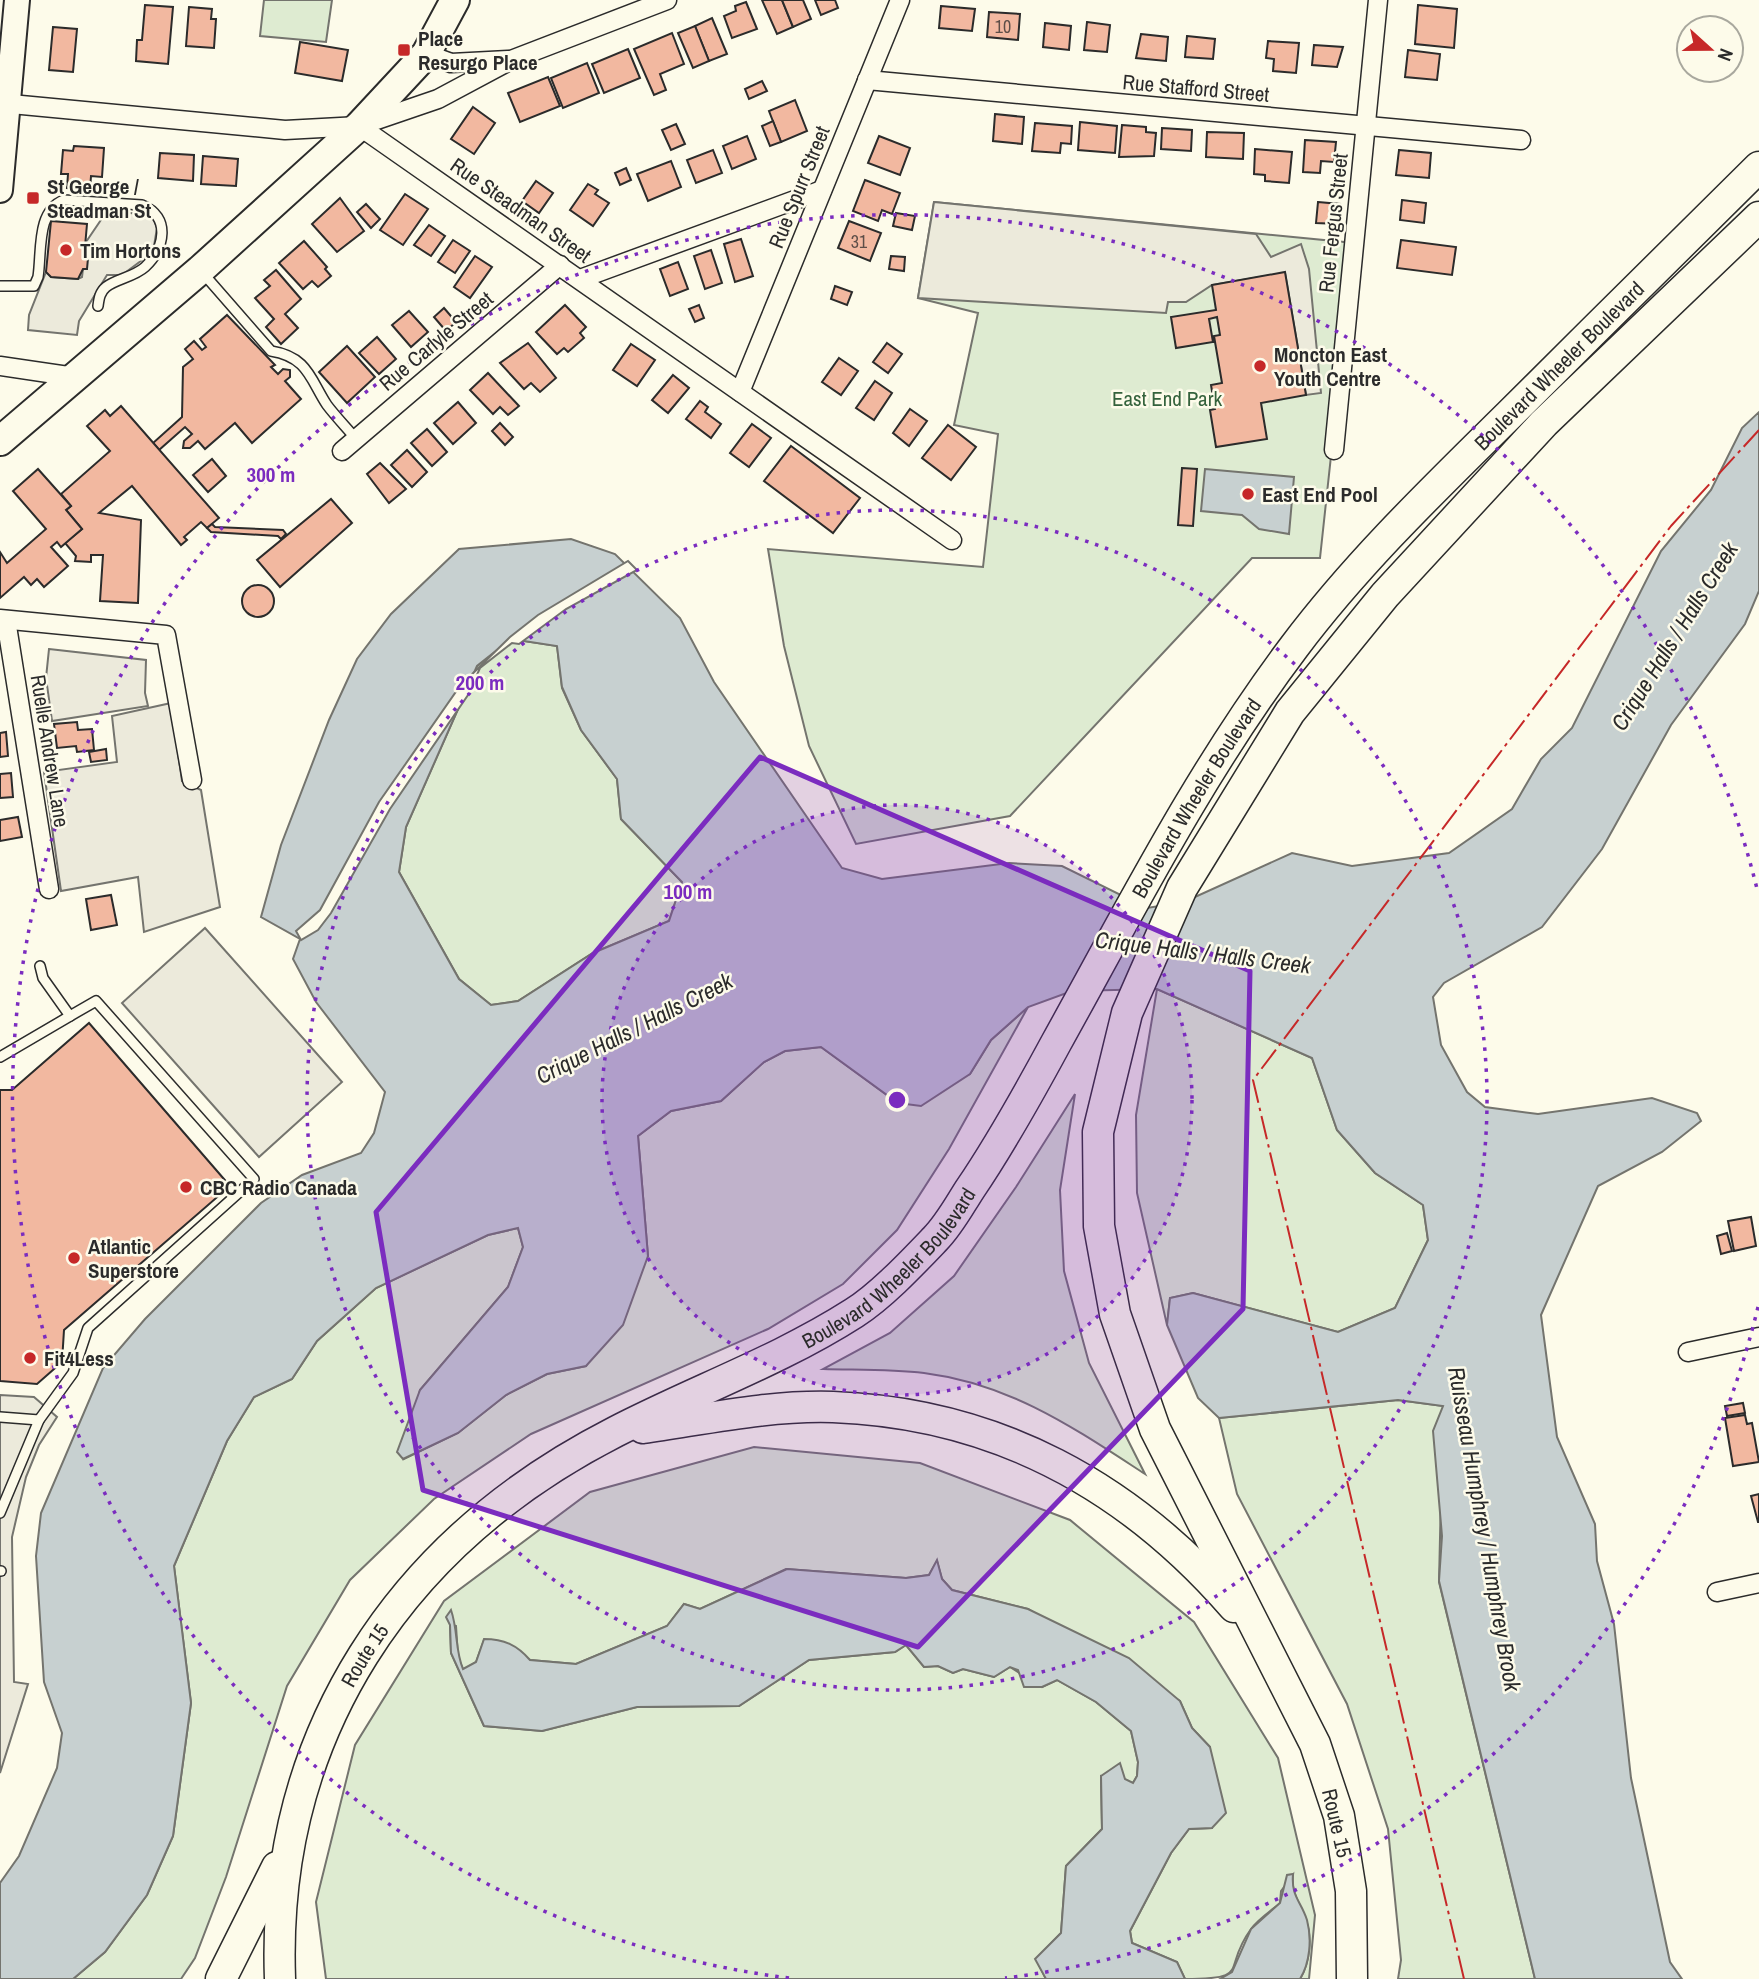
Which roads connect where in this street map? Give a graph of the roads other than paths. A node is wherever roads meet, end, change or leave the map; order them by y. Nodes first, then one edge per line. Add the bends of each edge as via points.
1 (17, 0) edge
2 (455, 0) edge
3 (667, 0) edge
4 (900, 0) edge
5 (1378, 0) edge
6 (426, 54) junction
7 (511, 60) junction
8 (867, 80) junction
9 (4, 103) edge
10 (359, 126) junction
11 (1366, 126) junction
12 (1521, 140) dead end
13 (1759, 167) edge
14 (0, 190) edge
15 (822, 190) junction
16 (1759, 217) edge
17 (560, 265) junction
18 (200, 270) junction
19 (580, 279) junction
20 (0, 286) edge
21 (98, 306) dead end
22 (0, 366) edge
23 (75, 377) junction
24 (740, 392) junction
25 (0, 441) edge
26 (349, 445) joint
27 (1334, 450) dead end
28 (952, 540) dead end
29 (3, 619) edge
30 (192, 780) dead end
31 (49, 889) dead end
32 (40, 966) dead end
33 (70, 1016) junction
34 (0, 1057) edge
35 (1759, 1337) edge
36 (1688, 1352) dead end
37 (0, 1417) edge
38 (39, 1420) junction
39 (614, 1432) junction
40 (0, 1513) edge
41 (1759, 1583) edge
42 (1717, 1592) dead end
43 (1282, 1676) junction
44 (287, 1848) junction
45 (221, 1979) edge
46 (280, 1979) edge
47 (1352, 1979) edge

1 - 9 main road
2 - 6 main road
3 - 7 street
4 - 8 street, Rue Spurr Street
5 - 11 street, Rue Fergus Street
6 - 7 street via 451,63
6 - 10 main road
7 - 10 street via 438,99
8 - 11 street, Rue Stafford Street
8 - 15 street, Rue Spurr Street
9 - 10 street via 285,130
9 - 14 main road
10 - 17 street, Rue Steadman Street
10 - 18 main road
11 - 12 street, Rue Stafford Street
11 - 27 street, Rue Fergus Street
13 - 39 highway, Boulevard Wheeler Boulevard via 1407,516 1303,636 1186,809 1000,1144 939,1235 859,1310 769,1359
15 - 19 street
15 - 24 street, Rue Spurr Street
16 - 43 highway, Boulevard Wheeler Boulevard via 1544,423 1385,595 1290,712 1182,888 1127,1013 1098,1132 1099,1226 1115,1314 1155,1429
17 - 19 street, Rue Steadman Street
17 - 26 street, Rue Carlyle Street
18 - 23 main road
18 - 26 lane via 271,351 286,353 312,375
19 - 24 street, Rue Steadman Street
20 - 21 lane via 34,286 46,215 53,205 64,200 151,209 164,231 159,248 145,267 108,285 99,295
22 - 23 street
23 - 25 main road
24 - 28 street, Rue Steadman Street
29 - 30 street via 166,635
29 - 31 street, Ruelle Andrew Lane
32 - 33 lane via 43,978
33 - 34 lane
33 - 38 lane via 96,1001 254,1180 88,1328 73,1373
35 - 36 street
37 - 38 lane
38 - 40 lane
39 - 43 highway via 764,1409 832,1407 900,1413 1031,1451 1092,1483 1149,1521 1209,1577
39 - 44 highway, Route 15 via 512,1493 462,1534 385,1623 351,1674 323,1730 301,1788
41 - 42 street
43 - 47 highway, Route 15 via 1315,1744 1339,1816 1352,1891
44 - 45 highway
44 - 46 highway, Route 15 via 278,1926

